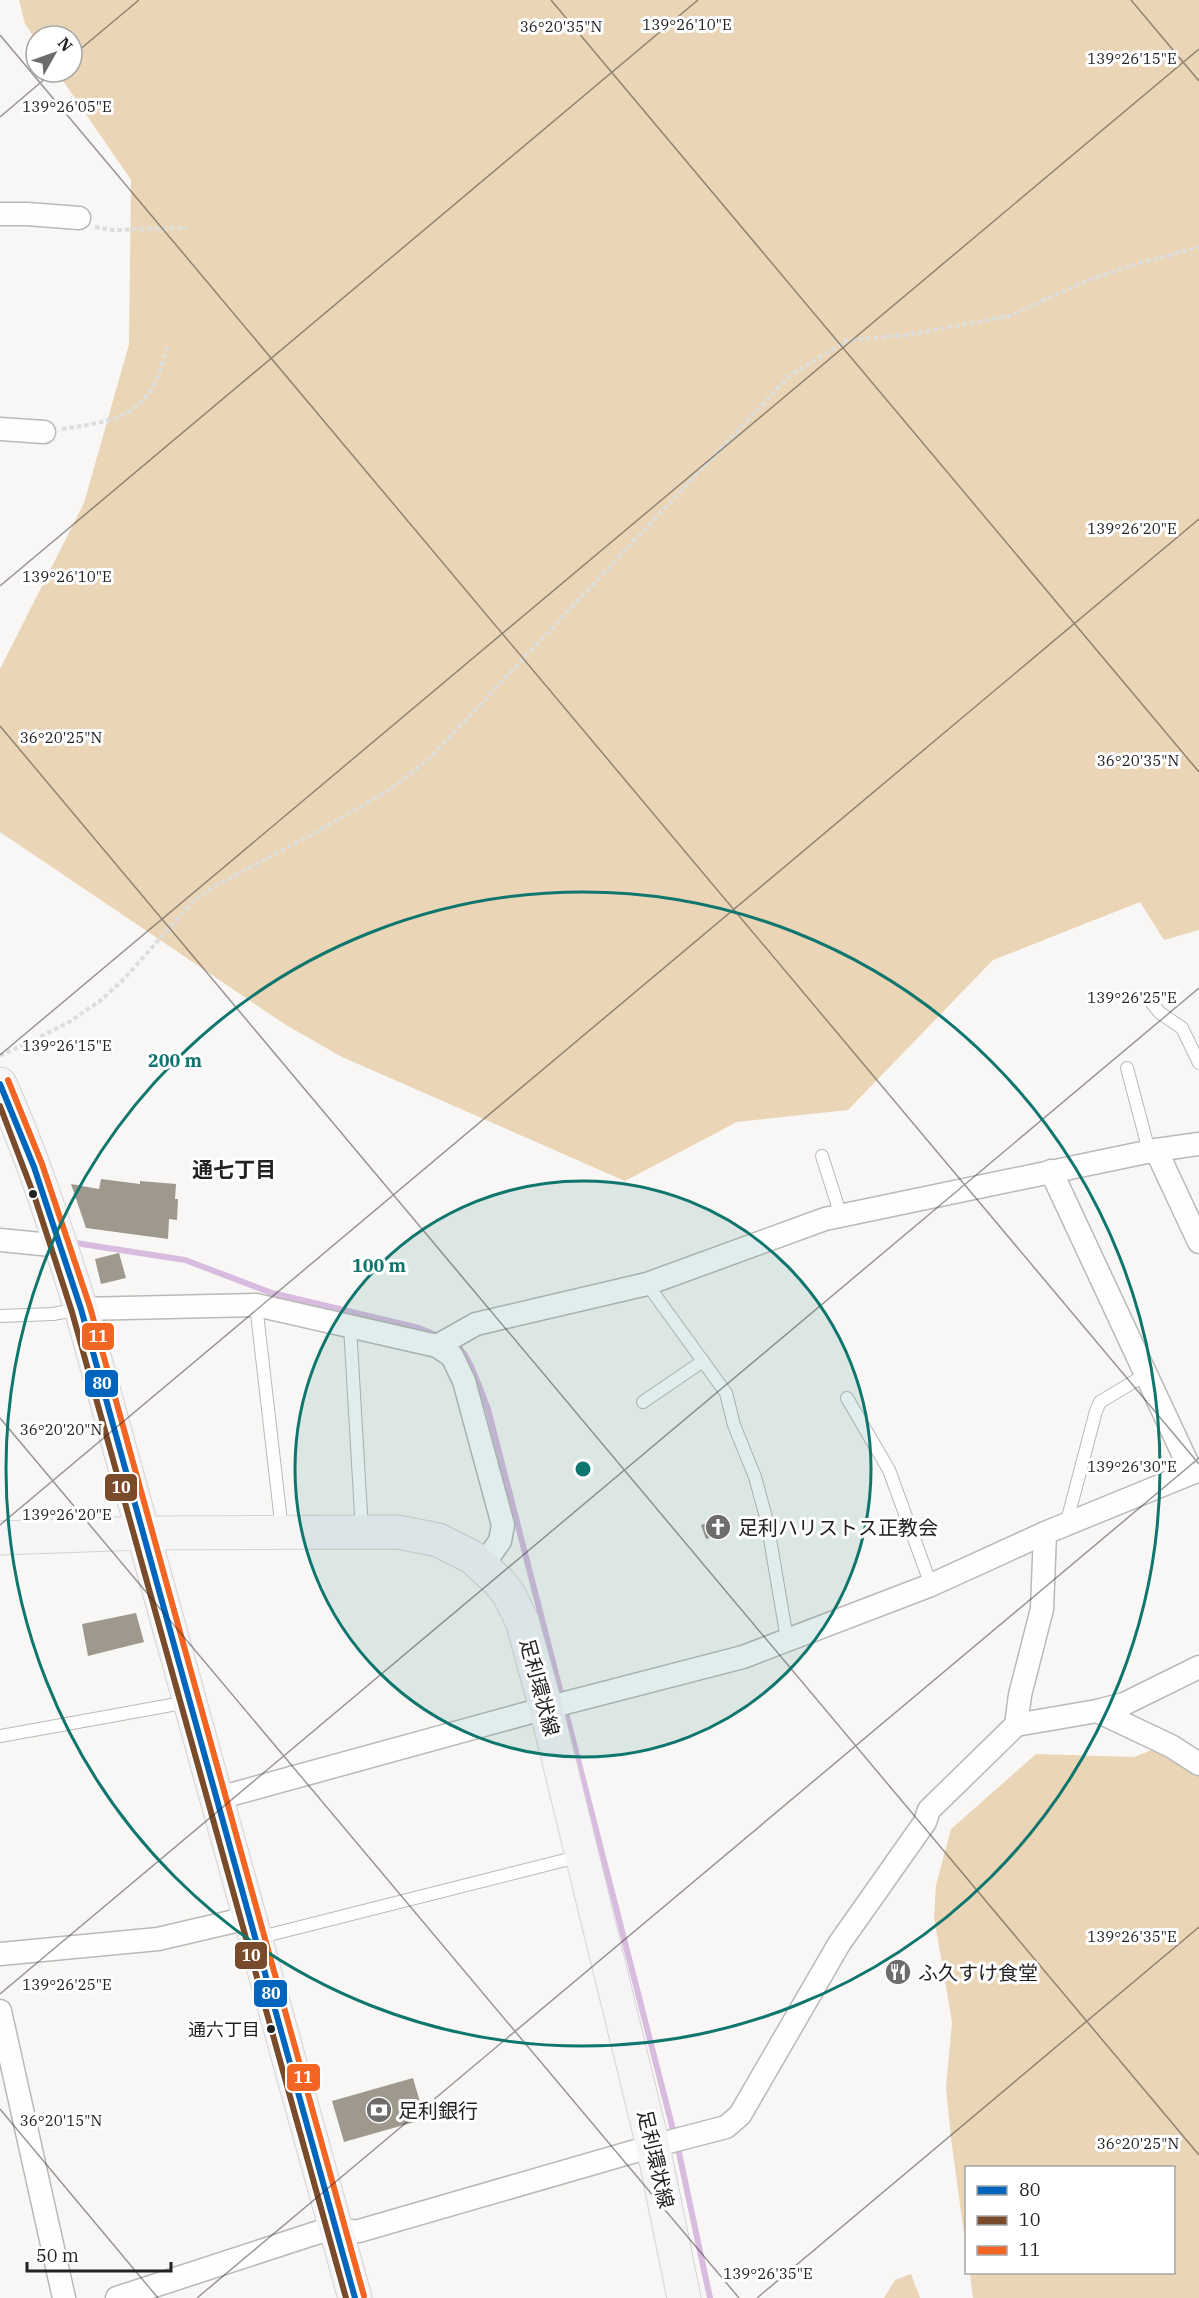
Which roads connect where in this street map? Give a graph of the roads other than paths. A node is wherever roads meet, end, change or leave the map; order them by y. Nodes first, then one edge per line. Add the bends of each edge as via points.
1 (0, 214) edge
2 (80, 219) road end
3 (0, 429) edge
4 (44, 432) road end
5 (1147, 997) dead end
6 (1199, 1063) edge
7 (1127, 1068) dead end
8 (0, 1084) edge
9 (7, 1117) edge
10 (1199, 1144) edge
11 (1152, 1150) junction
12 (822, 1156) dead end
13 (1051, 1171) junction
14 (841, 1216) junction
15 (0, 1240) edge
16 (1199, 1242) edge
17 (61, 1246) junction
18 (647, 1284) junction
19 (256, 1305) junction
20 (81, 1309) junction
21 (0, 1316) edge
22 (350, 1326) junction
23 (437, 1346) junction
24 (703, 1361) junction
25 (1145, 1375) junction
26 (848, 1398) dead end
27 (642, 1402) dead end
28 (1196, 1471) edge
29 (1066, 1525) junction
30 (362, 1531) junction
31 (282, 1532) junction
32 (143, 1533) junction
33 (1045, 1533) junction
34 (0, 1538) edge
35 (483, 1566) junction
36 (931, 1585) junction
37 (787, 1639) junction
38 (1199, 1667) edge
39 (189, 1702) junction
40 (546, 1708) junction
41 (1097, 1711) junction
42 (1016, 1725) junction
43 (0, 1736) edge
44 (1199, 1764) edge
45 (215, 1799) junction
46 (582, 1855) junction
47 (252, 1929) junction
48 (0, 1954) edge
49 (0, 2011) edge
50 (653, 2146) junction
51 (338, 2233) junction
52 (64, 2298) edge
53 (117, 2298) edge
54 (355, 2298) edge
55 (684, 2298) edge

1 - 2 street
3 - 4 street
5 - 6 lane via 1160,1013 1182,1028
7 - 11 lane
8 - 9 main road
9 - 17 main road
10 - 11 street
11 - 13 street
11 - 16 street
12 - 14 lane
13 - 14 street
13 - 25 street
14 - 18 street
15 - 17 street
17 - 20 main road
18 - 23 street via 476,1324
18 - 24 lane
19 - 20 street
19 - 22 street
19 - 31 lane
20 - 21 lane
20 - 32 main road
22 - 23 street
22 - 30 lane
23 - 35 street via 452,1356 464,1381 503,1526 500,1541
24 - 27 lane
24 - 37 lane via 726,1393 755,1477 767,1521
25 - 28 street
25 - 29 lane via 1100,1402
26 - 36 lane via 889,1470
28 - 29 street
29 - 33 street
30 - 31 main road, 足利環状線
30 - 35 main road, 足利環状線 via 398,1532 438,1540
31 - 32 main road, 足利環状線
32 - 34 main road, 足利環状線
32 - 39 main road
33 - 36 street
33 - 42 street via 1042,1609
35 - 40 main road, 足利環状線 via 508,1593 522,1621
36 - 37 street
37 - 40 street via 744,1657
38 - 41 street via 1124,1704
39 - 43 lane
39 - 45 main road
40 - 45 street
40 - 46 main road, 足利環状線
41 - 42 street
41 - 44 street via 1171,1746
42 - 50 street via 929,1810 925,1822 840,1944 740,2115 726,2127
45 - 47 main road
46 - 47 lane
46 - 50 main road, 足利環状線
47 - 48 street
47 - 51 main road
49 - 52 street
50 - 51 street via 359,2231
50 - 55 main road, 足利環状線
51 - 53 street via 319,2232
51 - 54 main road

